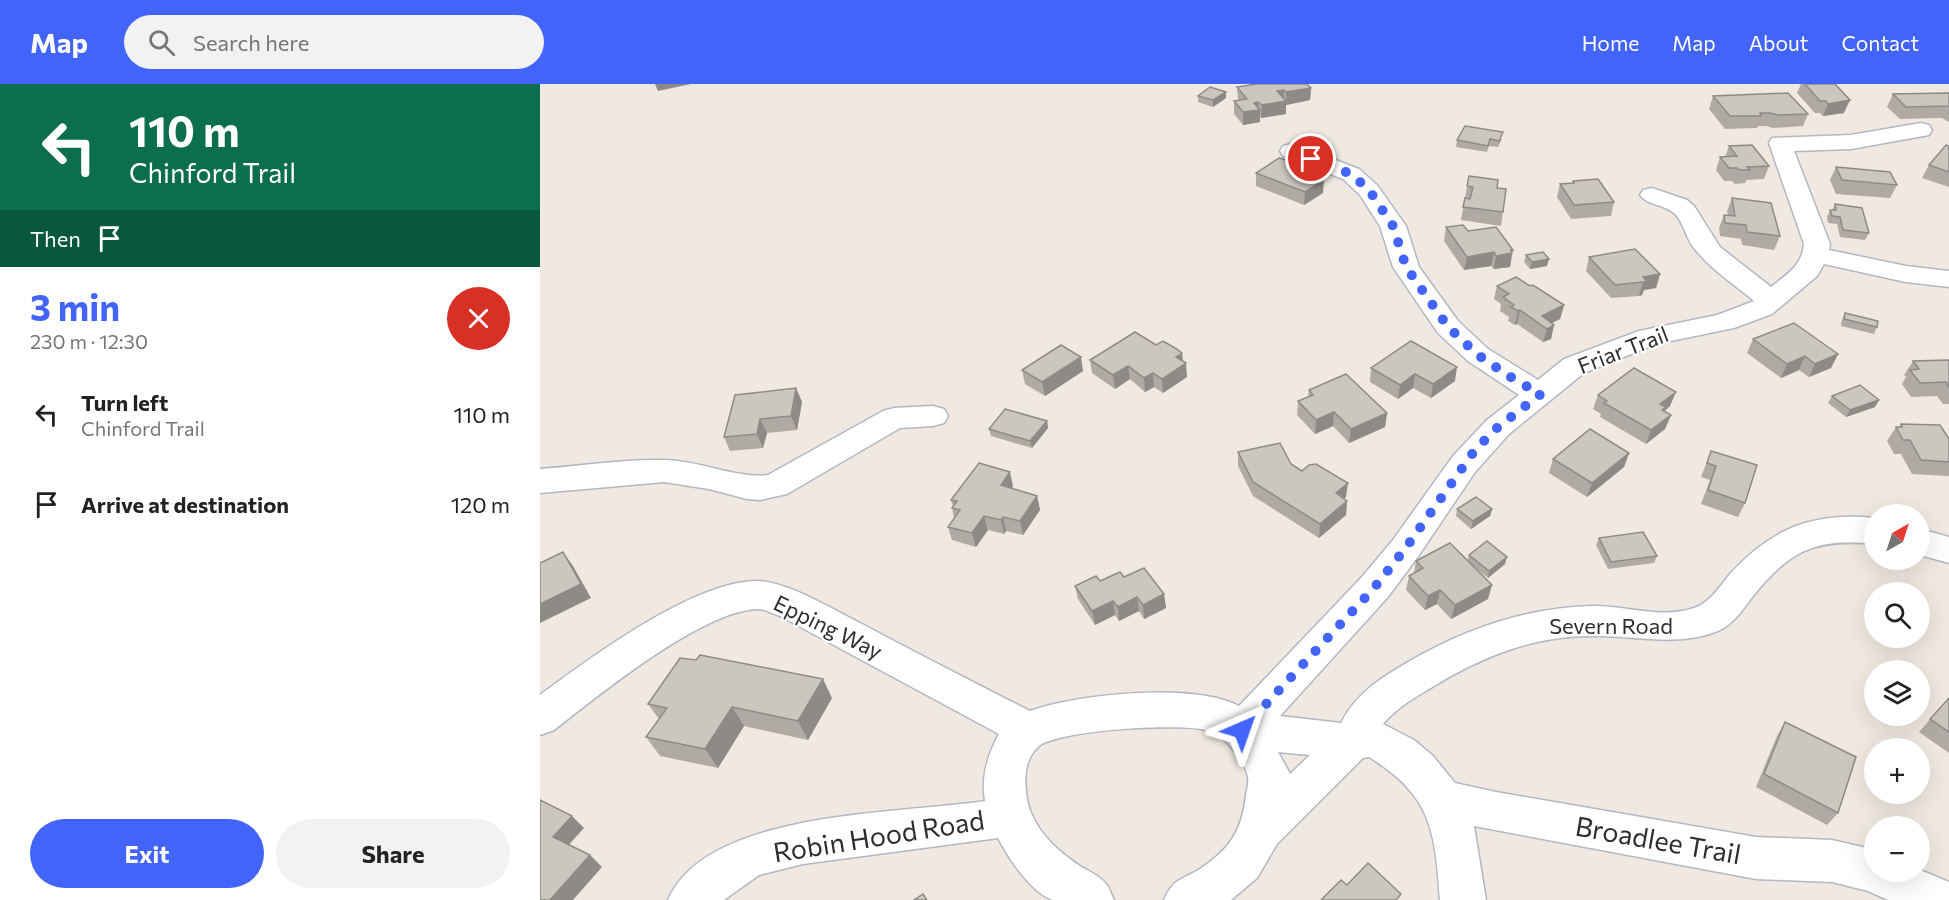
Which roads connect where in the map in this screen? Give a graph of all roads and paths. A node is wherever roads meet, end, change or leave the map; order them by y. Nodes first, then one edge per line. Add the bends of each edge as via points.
1 (1921, 130) dead end
2 (1291, 151) dead end
3 (1652, 195) dead end
4 (1816, 255) junction
5 (1949, 279) edge
6 (1772, 302) junction
7 (1541, 394) junction
8 (933, 416) dead end
9 (540, 481) edge
10 (1864, 529) edge
11 (1930, 545) edge
12 (1949, 550) edge
13 (540, 718) edge
14 (1026, 729) junction
15 (1242, 730) junction
16 (1352, 742) junction
17 (1441, 800) junction
18 (1010, 816) junction
19 (1261, 830) junction
20 (1864, 868) edge
21 (1899, 882) edge
22 (1204, 895) edge
23 (691, 900) edge
24 (1091, 900) edge
25 (1463, 900) edge
26 (1937, 900) edge

1 - 4 street via 1863,143 1780,143 1815,236
2 - 7 street via 1351,174 1369,190 1393,226 1406,267 1448,327 1478,355
3 - 6 street via 1682,206 1711,252
4 - 5 street
4 - 6 street, Friar Trail via 1808,270
6 - 7 street, Friar Trail via 1741,317 1657,334 1594,357 1574,366
7 - 15 street, Friar Trail via 1475,450 1374,588
8 - 9 street via 894,418 775,486 747,487 664,471
10 - 16 street, Severn Road via 1831,530 1792,540 1766,560 1718,613 1698,622 1668,627 1578,621 1538,626 1453,654 1390,693 1367,714
11 - 12 street
13 - 14 street, Epping Way via 646,643 718,602 759,595 793,606
14 - 15 street via 1072,719 1194,709 1224,717
14 - 18 street via 1008,758 1004,776 1003,795
15 - 16 street
15 - 19 street via 1269,774
16 - 17 street via 1374,738 1392,747 1424,773
16 - 19 street
17 - 20 street, Broadlee Trail via 1756,858 1832,861
17 - 25 street via 1456,832
18 - 23 street, Robin Hood Road via 954,827 851,836 784,847 746,859
18 - 24 street via 1020,838 1050,871
19 - 22 street via 1240,863
21 - 26 street, Broadlee Trail

